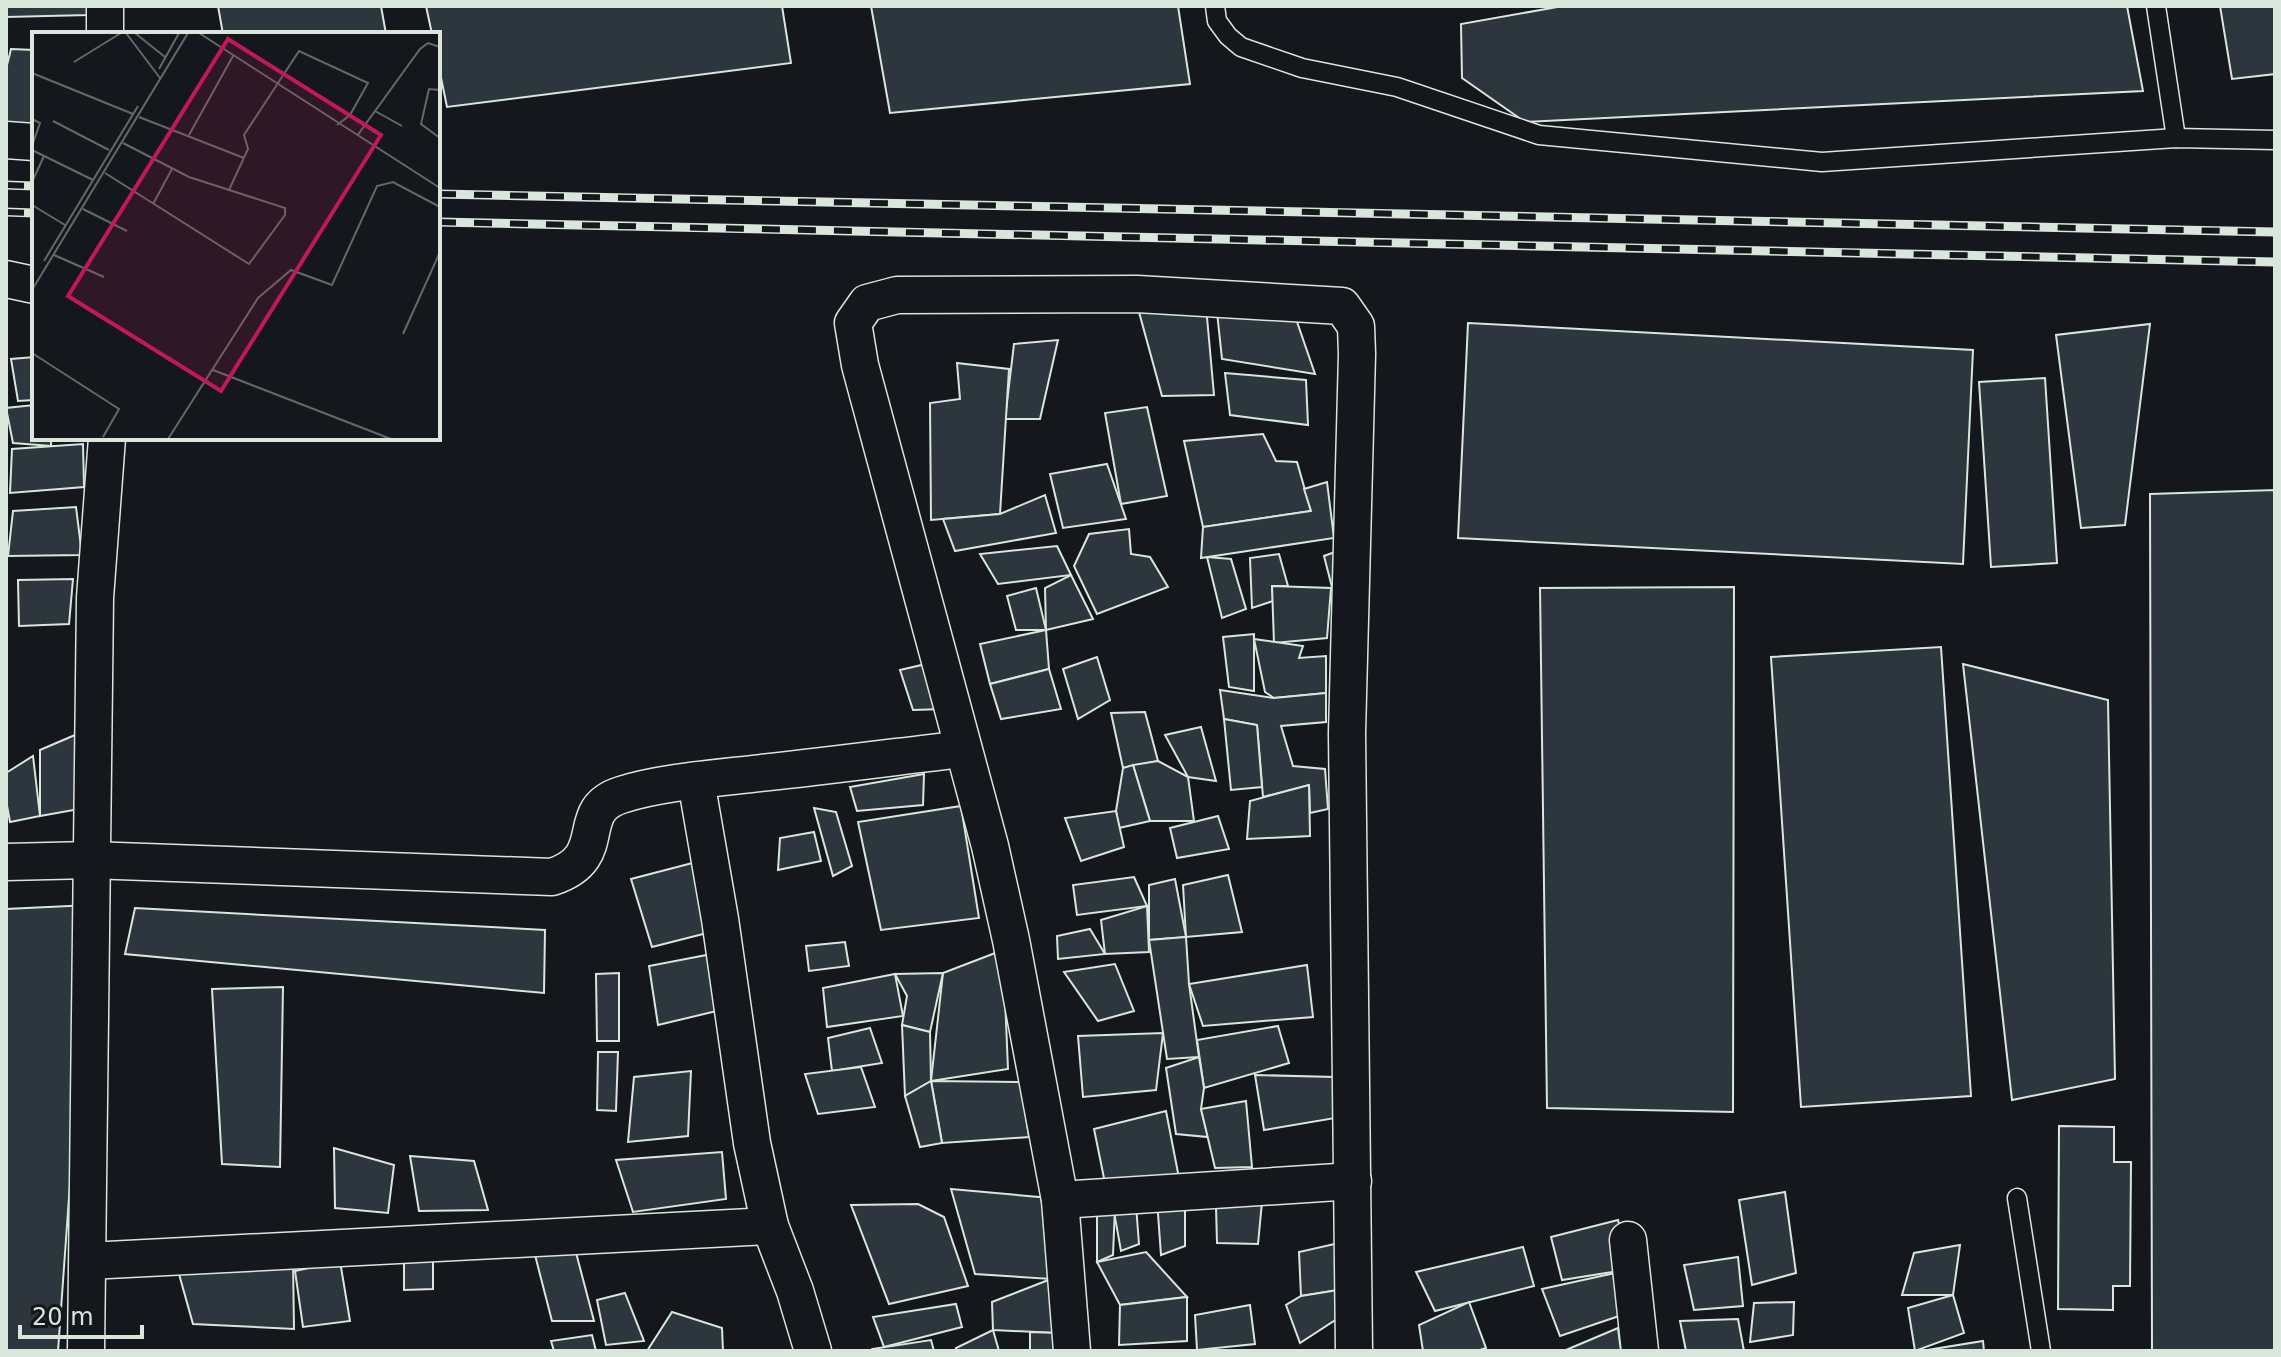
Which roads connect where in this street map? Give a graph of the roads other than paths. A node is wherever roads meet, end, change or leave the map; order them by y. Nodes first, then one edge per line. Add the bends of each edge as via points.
1 (105, 6) edge
2 (1215, 6) edge
3 (2156, 6) edge
4 (105, 32) edge
5 (2176, 138) junction
6 (6, 140) edge
7 (2275, 140) edge
8 (32, 142) edge
9 (6, 279) edge
10 (32, 285) edge
11 (107, 440) edge
12 (962, 749) junction
13 (696, 781) junction
14 (90, 860) junction
15 (6, 862) edge
16 (1353, 1181) junction
17 (2017, 1198) dead end
18 (1060, 1200) junction
19 (770, 1226) junction
20 (1628, 1240) dead end
21 (88, 1261) junction
22 (86, 1351) edge
23 (813, 1351) edge
24 (1072, 1351) edge
25 (1354, 1351) edge
26 (1640, 1351) edge
27 (2041, 1351) edge

1 - 4 street
2 - 5 lane via 1217,21 1241,47 1302,68 1397,87 1539,135 1822,162
3 - 5 lane
5 - 7 lane
6 - 8 street
9 - 10 street
11 - 14 street via 95,598
12 - 13 street
12 - 16 street via 860,365 853,323 867,303 897,295 1137,294 1342,306 1356,326 1357,354 1347,733
12 - 18 street via 1011,940
13 - 14 street via 607,802 596,812 580,862 552,877
13 - 19 street via 752,1143
14 - 15 street
14 - 21 street
16 - 18 street
16 - 25 street
17 - 27 lane
18 - 24 street
19 - 21 street
19 - 23 street
20 - 26 street
21 - 22 street

